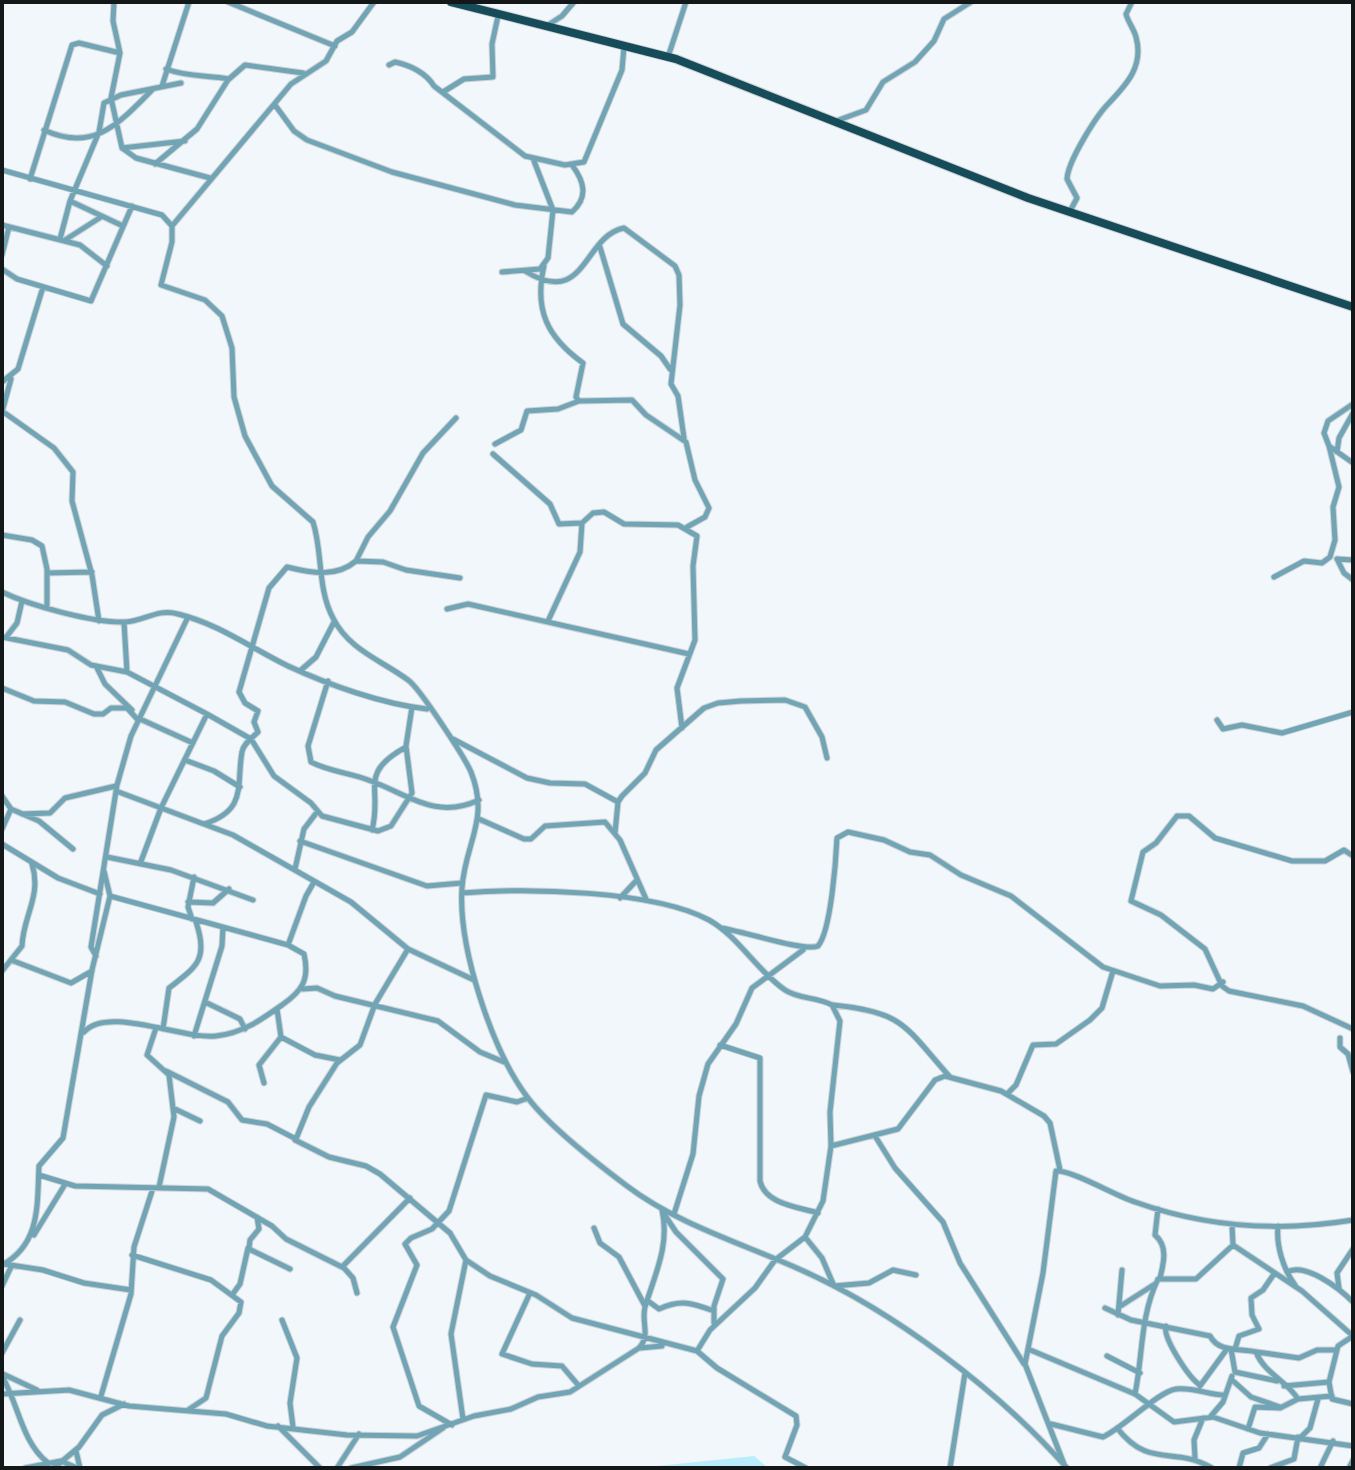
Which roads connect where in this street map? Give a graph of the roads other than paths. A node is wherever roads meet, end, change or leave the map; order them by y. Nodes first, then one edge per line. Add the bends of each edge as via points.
1 (114, 2) edge
2 (189, 2) edge
3 (228, 2) edge
4 (374, 2) edge
5 (451, 2) edge
6 (574, 2) edge
7 (686, 2) edge
8 (971, 2) edge
9 (1132, 2) edge
10 (960, 5) edge
11 (498, 16) junction
12 (543, 27) junction
13 (625, 44) junction
14 (335, 46) junction
15 (120, 53) junction
16 (668, 57) junction
17 (389, 65) dead end
18 (166, 69) junction
19 (304, 73) junction
20 (229, 79) junction
21 (181, 83) dead end
22 (162, 86) junction
23 (154, 88) junction
24 (443, 92) junction
25 (111, 98) junction
26 (275, 105) junction
27 (836, 121) junction
28 (116, 124) junction
29 (43, 130) junction
30 (102, 131) junction
31 (118, 137) junction
32 (185, 140) junction
33 (122, 148) junction
34 (533, 160) junction
35 (584, 162) junction
36 (155, 164) junction
37 (572, 165) junction
38 (2, 170) edge
39 (210, 178) junction
40 (30, 179) junction
41 (582, 181) junction
42 (74, 191) junction
43 (70, 201) junction
44 (132, 206) junction
45 (553, 210) junction
46 (1069, 213) junction
47 (101, 217) junction
48 (6, 226) edge
49 (123, 226) junction
50 (172, 226) junction
51 (62, 240) junction
52 (600, 247) junction
53 (2, 255) edge
54 (107, 266) junction
55 (544, 266) junction
56 (2, 269) edge
57 (525, 271) junction
58 (502, 272) dead end
59 (541, 281) junction
60 (43, 287) junction
61 (1353, 307) edge
62 (670, 370) junction
63 (11, 378) junction
64 (2, 382) edge
65 (579, 401) junction
66 (1353, 404) edge
67 (2, 411) edge
68 (1353, 413) edge
69 (456, 418) dead end
70 (684, 438) junction
71 (495, 444) dead end
72 (1329, 446) junction
73 (1338, 453) junction
74 (493, 454) dead end
75 (1353, 463) edge
76 (582, 523) junction
77 (686, 527) junction
78 (2, 535) edge
79 (1331, 552) junction
80 (1337, 559) junction
81 (1353, 560) edge
82 (356, 561) junction
83 (92, 572) junction
84 (319, 572) junction
85 (47, 573) junction
86 (1274, 577) dead end
87 (460, 578) dead end
88 (1353, 580) edge
89 (2, 592) edge
90 (22, 601) junction
91 (47, 605) junction
92 (447, 609) dead end
93 (188, 617) junction
94 (99, 621) junction
95 (548, 621) junction
96 (124, 622) junction
97 (334, 622) junction
98 (4, 637) edge
99 (253, 645) junction
100 (689, 654) junction
101 (96, 666) junction
102 (300, 670) junction
103 (127, 672) junction
104 (328, 681) junction
105 (153, 687) junction
106 (2, 688) edge
107 (412, 707) junction
108 (428, 709) junction
109 (132, 711) junction
110 (1353, 712) edge
111 (207, 714) junction
112 (139, 720) junction
113 (1217, 720) dead end
114 (682, 728) junction
115 (448, 737) junction
116 (251, 739) junction
117 (193, 743) junction
118 (406, 746) junction
119 (827, 758) dead end
120 (185, 760) junction
121 (375, 782) junction
122 (240, 787) junction
123 (117, 788) junction
124 (2, 796) edge
125 (411, 798) junction
126 (479, 800) junction
127 (618, 802) junction
128 (161, 808) junction
129 (11, 809) junction
130 (317, 812) junction
131 (22, 814) junction
132 (479, 819) junction
133 (204, 824) junction
134 (2, 829) edge
135 (372, 830) junction
136 (615, 833) junction
137 (300, 841) junction
138 (2, 844) edge
139 (73, 849) dead end
140 (1353, 856) edge
141 (107, 857) junction
142 (32, 864) junction
143 (140, 864) junction
144 (295, 870) junction
145 (104, 871) junction
146 (194, 877) junction
147 (636, 881) junction
148 (314, 882) junction
149 (462, 883) junction
150 (229, 889) junction
151 (462, 893) junction
152 (100, 894) junction
153 (110, 896) junction
154 (620, 898) junction
155 (253, 900) dead end
156 (646, 900) junction
157 (188, 902) junction
158 (194, 920) junction
159 (223, 927) junction
160 (721, 928) junction
161 (288, 945) junction
162 (408, 949) junction
163 (803, 950) junction
164 (96, 956) junction
165 (10, 960) junction
166 (92, 970) junction
167 (2, 971) edge
168 (1113, 971) junction
169 (770, 975) junction
170 (475, 980) junction
171 (1223, 982) junction
172 (306, 986) junction
173 (205, 1002) junction
174 (375, 1004) junction
175 (832, 1005) junction
176 (277, 1009) junction
177 (160, 1028) junction
178 (245, 1029) junction
179 (1353, 1029) edge
180 (84, 1032) junction
181 (194, 1036) junction
182 (281, 1037) junction
183 (1340, 1038) dead end
184 (720, 1045) junction
185 (340, 1060) junction
186 (505, 1062) junction
187 (166, 1071) junction
188 (1353, 1072) edge
189 (950, 1077) junction
190 (264, 1083) dead end
191 (1008, 1093) junction
192 (528, 1098) junction
193 (173, 1108) junction
194 (200, 1121) dead end
195 (875, 1136) junction
196 (295, 1140) junction
197 (831, 1146) junction
198 (1060, 1170) junction
199 (39, 1175) junction
200 (65, 1185) junction
201 (156, 1188) junction
202 (410, 1198) junction
203 (661, 1209) junction
204 (1158, 1209) junction
205 (818, 1213) junction
206 (674, 1214) junction
207 (257, 1217) junction
208 (1353, 1220) edge
209 (439, 1223) junction
210 (1232, 1225) junction
211 (1278, 1226) junction
212 (594, 1228) dead end
213 (805, 1237) junction
214 (30, 1240) junction
215 (1233, 1245) junction
216 (248, 1247) junction
217 (1353, 1249) edge
218 (132, 1255) junction
219 (466, 1260) junction
220 (775, 1260) junction
221 (6, 1265) edge
222 (342, 1267) junction
223 (290, 1269) dead end
224 (1122, 1270) dead end
225 (1287, 1272) junction
226 (1274, 1274) junction
227 (916, 1275) dead end
228 (1158, 1281) junction
229 (2, 1286) edge
230 (834, 1286) junction
231 (1339, 1289) junction
232 (131, 1290) junction
233 (1302, 1291) junction
234 (357, 1293) dead end
235 (530, 1293) junction
236 (232, 1295) junction
237 (1353, 1302) edge
238 (646, 1304) junction
239 (1118, 1307) junction
240 (1105, 1308) dead end
241 (714, 1311) junction
242 (1118, 1315) junction
243 (20, 1320) dead end
244 (282, 1320) dead end
245 (1143, 1321) junction
246 (714, 1325) junction
247 (1167, 1325) junction
248 (646, 1338) junction
249 (1352, 1338) edge
250 (671, 1346) junction
251 (639, 1348) junction
252 (1028, 1349) junction
253 (1231, 1349) junction
254 (1336, 1350) junction
255 (697, 1351) junction
256 (1256, 1352) junction
257 (2, 1353) edge
258 (1107, 1356) dead end
259 (1025, 1364) junction
260 (1234, 1370) junction
261 (965, 1372) junction
262 (1140, 1373) junction
263 (2, 1374) edge
264 (1231, 1379) junction
265 (1277, 1381) junction
266 (1329, 1382) junction
267 (579, 1386) junction
268 (1283, 1386) junction
269 (1198, 1387) junction
270 (38, 1391) junction
271 (2, 1394) edge
272 (13, 1394) junction
273 (1135, 1394) junction
274 (1225, 1395) junction
275 (101, 1396) junction
276 (1332, 1396) junction
277 (1298, 1399) junction
278 (1318, 1399) junction
279 (125, 1404) junction
280 (1152, 1404) junction
281 (1353, 1404) edge
282 (1280, 1408) junction
283 (187, 1410) junction
284 (1206, 1418) junction
285 (463, 1419) junction
286 (1050, 1424) junction
287 (452, 1425) junction
288 (278, 1426) junction
289 (293, 1427) junction
290 (443, 1427) junction
291 (1117, 1428) junction
292 (1248, 1429) junction
293 (360, 1433) junction
294 (1268, 1434) junction
295 (1299, 1437) junction
296 (1333, 1441) junction
297 (1353, 1446) edge
298 (76, 1451) junction
299 (35, 1452) junction
300 (1195, 1459) junction
301 (1353, 1460) edge
302 (61, 1461) junction
303 (47, 1462) junction
304 (36, 1465) junction
305 (1066, 1466) edge
306 (25, 1468) edge
307 (54, 1468) edge
308 (78, 1468) edge
309 (320, 1468) edge
310 (337, 1468) edge
311 (351, 1468) edge
312 (806, 1468) edge
313 (950, 1468) edge
314 (1212, 1468) edge
315 (1239, 1468) edge
316 (1270, 1468) edge
317 (1320, 1468) edge
318 (1349, 1468) edge

1 - 15 street
2 - 18 street
3 - 14 street
4 - 14 street
5 - 11 highway
6 - 12 street
7 - 16 street
8 - 10 street
9 - 46 street via 1126,14 1136,37 1135,72 1070,163 1067,179 1077,202
10 - 27 street via 915,62 883,82 866,110
11 - 12 highway
11 - 24 street via 493,77 464,79
12 - 13 highway
13 - 16 highway
13 - 35 street via 622,70
14 - 19 street via 326,61
15 - 25 street
15 - 29 street via 72,45
16 - 27 highway
17 - 24 street via 398,62 420,71
18 - 20 street via 190,77
18 - 22 street
19 - 20 street via 245,65
19 - 26 street
20 - 32 street via 209,114
21 - 22 street
22 - 23 street
23 - 25 street
23 - 28 street
24 - 34 street
25 - 28 street
25 - 30 street via 104,103
26 - 39 street
26 - 45 street via 307,140 392,172
27 - 46 highway
28 - 30 street
28 - 31 street
29 - 30 street via 74,141
29 - 40 street
30 - 31 street
30 - 42 street
31 - 33 street
32 - 33 street
32 - 36 street
33 - 36 street
34 - 37 street
34 - 45 street
35 - 37 street
35 - 41 street
36 - 39 street
37 - 41 street
38 - 40 street
39 - 50 street
40 - 42 street
41 - 45 street via 582,201 576,209
42 - 43 street
42 - 44 street
43 - 47 street
43 - 51 street
44 - 49 street
44 - 50 street via 162,215
45 - 55 street
46 - 61 highway
47 - 49 street
47 - 51 street
48 - 51 street
48 - 53 street
49 - 54 street
50 - 84 street via 161,285 205,300 222,316 232,348 241,424 272,486 313,522
51 - 54 street via 87,249
52 - 59 street via 573,277
52 - 62 street via 623,324
52 - 62 street via 624,228 675,266 680,305
54 - 60 street via 91,301
55 - 57 street
55 - 59 street
56 - 60 street
57 - 58 street
57 - 59 street
59 - 65 street via 544,321 568,353 583,363
60 - 63 street
62 - 70 street
63 - 64 street
63 - 67 street
65 - 70 street via 626,398
65 - 71 street via 527,411 521,430
66 - 72 street via 1326,424
67 - 83 street via 54,448 71,467 72,501
68 - 73 street via 1339,438
69 - 82 street via 423,453
70 - 77 street via 709,508 705,517
72 - 73 street
72 - 79 street via 1339,487
73 - 75 street
74 - 76 street via 550,504 556,522
76 - 77 street via 593,513 604,512 624,524
76 - 95 street via 580,552
77 - 100 street via 698,542 693,566 695,640
78 - 85 street via 38,542
79 - 80 street
79 - 86 street via 1326,562 1304,561
80 - 81 street
80 - 88 street
82 - 84 street via 339,571
82 - 87 street
83 - 85 street
83 - 94 street
84 - 97 street
84 - 99 street via 287,567 281,571 269,588
85 - 91 street
89 - 90 street
90 - 91 street
90 - 98 street via 17,623
91 - 94 street
92 - 95 street via 468,604
93 - 96 street via 163,611
93 - 99 street
93 - 105 street
94 - 96 street
95 - 100 street
96 - 103 street
97 - 102 street via 316,657
97 - 108 street via 357,648 411,681
98 - 101 street via 68,650
99 - 102 street
99 - 116 street via 239,692 258,711 258,732
100 - 114 street via 677,684
101 - 103 street
101 - 109 street via 105,684
102 - 104 street
103 - 105 street
104 - 107 street
104 - 121 street via 308,746 311,762
105 - 111 street
105 - 112 street
106 - 109 street via 94,714 116,707
107 - 108 street
107 - 118 street
108 - 115 street
109 - 112 street
110 - 113 street via 1278,733 1242,725 1223,729
111 - 116 street
111 - 117 street
112 - 117 street
112 - 123 street
114 - 119 street via 718,703 785,700 808,709
114 - 127 street via 656,750 645,773
115 - 126 street via 469,769
115 - 127 street via 527,778 585,784
116 - 122 street via 242,752
116 - 130 street via 274,776
117 - 120 street
118 - 121 street via 382,762
118 - 125 street
120 - 122 street
120 - 128 street
121 - 125 street
121 - 135 street
122 - 133 street via 231,808
123 - 128 street via 134,801
123 - 131 street via 65,798 50,813
123 - 141 street
124 - 129 street
125 - 126 street via 451,808
125 - 135 street via 391,826
126 - 132 street
127 - 136 street
128 - 133 street
128 - 143 street
129 - 131 street
129 - 134 street
130 - 135 street
130 - 137 street
131 - 139 street via 55,831
132 - 136 street via 524,839 545,826 570,827 594,820
132 - 149 street
133 - 144 street
136 - 147 street
137 - 144 street
137 - 149 street via 427,886
138 - 142 street
140 - 171 street via 1344,850 1325,861 1292,861 1215,838 1189,816 1174,818 1143,852 1131,901 1197,942
141 - 143 street
141 - 145 street
142 - 152 street
142 - 165 street via 36,896 21,929 22,946
143 - 146 street
144 - 148 street
145 - 152 street
145 - 153 street
146 - 150 street
146 - 157 street
147 - 154 street
147 - 156 street
148 - 161 street
148 - 162 street via 351,902
149 - 151 street
150 - 155 street
150 - 157 street via 217,902
151 - 154 street
151 - 170 street
152 - 164 street via 91,947
153 - 158 street
153 - 164 street
154 - 156 street
156 - 160 street
157 - 158 street
158 - 159 street
158 - 177 street via 200,959 169,988
159 - 161 street
159 - 173 street
160 - 163 street via 774,938
160 - 169 street
161 - 172 street via 304,954
162 - 170 street
162 - 174 street
163 - 168 street via 818,946 827,934 837,838 848,832 928,854 961,875 1003,891
163 - 169 street
164 - 166 street
165 - 166 street via 71,983
165 - 167 street
166 - 180 street
168 - 171 street via 1160,986 1213,989
168 - 191 street via 1102,1008 1061,1041 1033,1045
169 - 175 street via 788,991
169 - 184 street via 749,992
170 - 186 street
171 - 179 street via 1234,993 1303,1006
172 - 174 street
172 - 176 street
173 - 178 street via 240,1019
173 - 181 street
174 - 185 street via 360,1045
174 - 186 street via 444,1023 474,1049
175 - 189 street via 900,1020
175 - 197 street via 840,1021
176 - 178 street
176 - 182 street
177 - 180 street via 96,1024
177 - 181 street
177 - 187 street via 147,1055
178 - 181 street
180 - 199 street via 63,1138 41,1161
182 - 185 street via 319,1057
182 - 190 street via 259,1065
183 - 188 street
184 - 205 street via 760,1058 762,1188 771,1198
184 - 206 street via 706,1069 693,1154
185 - 196 street
186 - 192 street
187 - 193 street
187 - 196 street via 228,1102 242,1120 267,1124
189 - 191 street
189 - 195 street via 935,1080 898,1129
191 - 198 street via 1048,1120
192 - 203 street via 625,1185
192 - 209 street via 517,1102 486,1095 452,1203
193 - 194 street
193 - 201 street via 171,1140
195 - 197 street
195 - 259 street via 895,1168 943,1222 960,1263
196 - 202 street via 329,1157 370,1168
197 - 205 street
198 - 204 street
198 - 252 street via 1053,1177
199 - 200 street
199 - 214 street
200 - 201 street
200 - 214 street
201 - 207 street via 208,1189
201 - 218 street
202 - 209 street
202 - 222 street
203 - 206 street
203 - 238 street via 667,1232
203 - 241 street via 676,1232 723,1279
204 - 210 street
204 - 228 street via 1155,1235 1162,1242 1164,1261
205 - 213 street
206 - 220 street
207 - 216 street via 259,1229
207 - 222 street via 286,1239
208 - 211 street
209 - 219 street
209 - 287 street via 406,1242 417,1265 393,1327 419,1406
210 - 211 street
210 - 215 street
211 - 225 street
212 - 238 street via 600,1243 619,1257
213 - 220 street
213 - 230 street
214 - 221 street
215 - 226 street
215 - 228 street via 1196,1279
216 - 223 street
216 - 236 street via 240,1284
217 - 231 street via 1337,1273
218 - 232 street
218 - 236 street via 201,1276
219 - 235 street
219 - 285 street via 451,1334
220 - 230 street
220 - 246 street via 755,1288
221 - 229 street
221 - 232 street
222 - 234 street via 353,1278
224 - 239 street
225 - 231 street via 1306,1270
225 - 233 street
226 - 233 street
226 - 253 street via 1251,1298 1259,1329 1239,1336
227 - 230 street via 893,1270 869,1283
228 - 239 street
228 - 245 street
230 - 261 street via 903,1326
231 - 237 street
232 - 275 street
233 - 249 street
235 - 248 street via 572,1318
235 - 267 street via 502,1354 562,1366
236 - 283 street via 241,1305 222,1336 206,1398
238 - 241 street via 659,1309 691,1302
238 - 248 street
239 - 242 street
240 - 242 street
241 - 246 street
242 - 245 street
243 - 257 street
244 - 289 street via 297,1358 290,1396
245 - 247 street
245 - 262 street
246 - 255 street
247 - 253 street via 1210,1336
247 - 269 street via 1167,1340
248 - 250 street
248 - 251 street
249 - 254 street
250 - 251 street
250 - 255 street
251 - 267 street
252 - 259 street
252 - 273 street
253 - 256 street
253 - 260 street
253 - 269 street
254 - 256 street via 1317,1350 1299,1358
254 - 266 street
255 - 312 street via 796,1416 785,1456
256 - 265 street
258 - 262 street
259 - 286 street
260 - 264 street
260 - 265 street
261 - 305 street
261 - 313 street
262 - 273 street
263 - 270 street
263 - 272 street
264 - 274 street
264 - 282 street via 1251,1397
265 - 268 street
266 - 268 street
266 - 276 street
267 - 285 street
268 - 277 street
269 - 274 street via 1205,1395
269 - 280 street via 1168,1391
270 - 272 street
270 - 275 street
271 - 272 street
272 - 299 street
273 - 280 street
274 - 284 street
275 - 279 street
276 - 278 street
276 - 281 street
277 - 278 street
277 - 282 street
278 - 295 street via 1310,1428
279 - 283 street
279 - 298 street via 98,1419
280 - 284 street via 1174,1422
280 - 291 street
282 - 292 street via 1254,1408
283 - 288 street
284 - 292 street
284 - 300 street via 1194,1440
285 - 287 street
286 - 291 street via 1099,1437
286 - 305 street
287 - 290 street
288 - 289 street
288 - 309 street
289 - 293 street
290 - 293 street via 417,1436
290 - 311 street via 400,1457
291 - 300 street via 1151,1457
292 - 294 street
293 - 310 street
294 - 295 street
294 - 315 street via 1259,1448 1243,1453
295 - 296 street
295 - 316 street via 1294,1459
296 - 297 street
296 - 317 street
298 - 302 street
298 - 308 street
299 - 303 street
299 - 304 street
300 - 314 street
301 - 318 street
302 - 303 street
302 - 307 street
302 - 308 street
303 - 304 street
304 - 306 street

